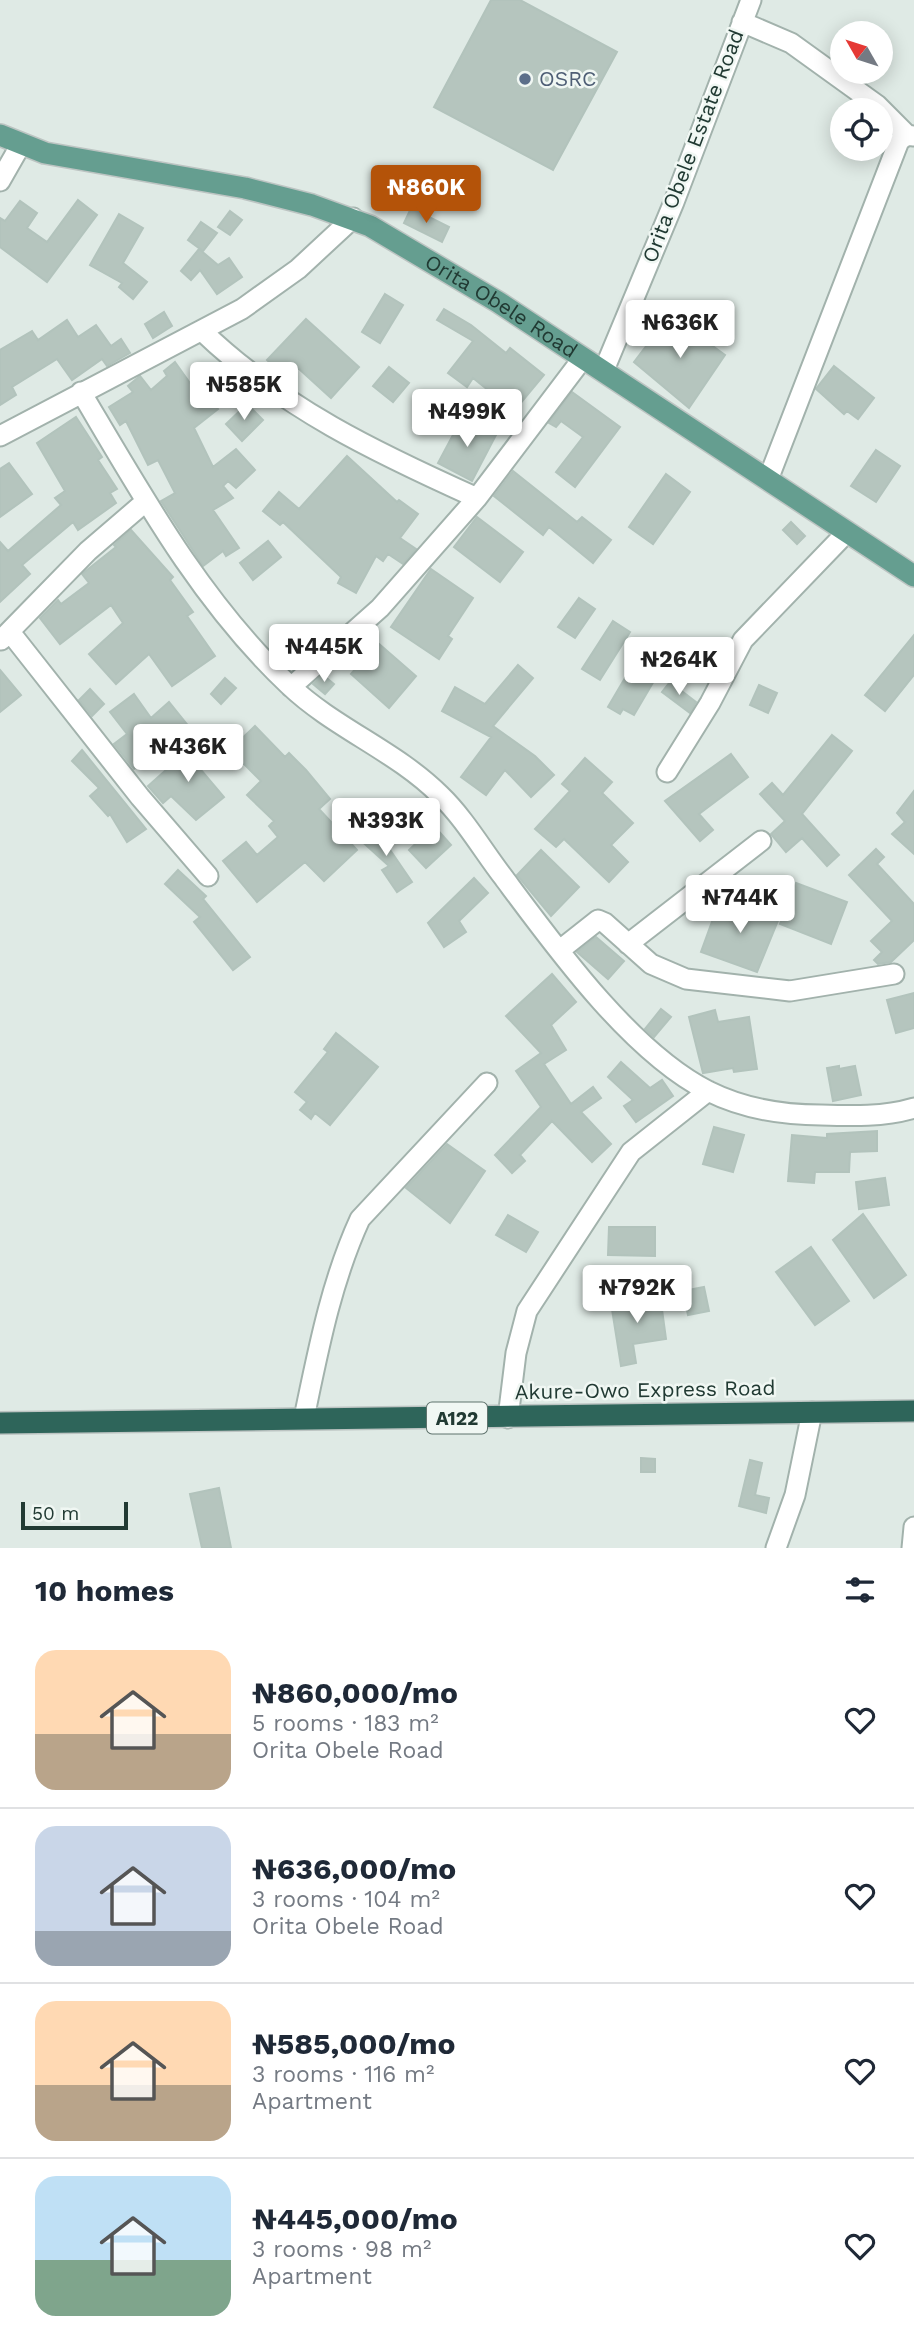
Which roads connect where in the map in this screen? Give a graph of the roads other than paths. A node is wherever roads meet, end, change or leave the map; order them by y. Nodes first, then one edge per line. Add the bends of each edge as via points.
1 (751, 0) edge
2 (742, 22) junction
3 (0, 135) edge
4 (910, 135) edge
5 (20, 146) junction
6 (0, 181) edge
7 (353, 218) junction
8 (202, 331) junction
9 (583, 358) junction
10 (604, 370) junction
11 (81, 392) junction
12 (18, 426) junction
13 (0, 436) edge
14 (0, 445) edge
15 (769, 477) junction
16 (477, 498) junction
17 (145, 502) junction
18 (848, 532) junction
19 (914, 576) edge
20 (5, 636) edge
21 (291, 687) junction
22 (667, 772) dead end
23 (761, 841) dead end
24 (208, 876) dead end
25 (628, 944) junction
26 (560, 950) junction
27 (894, 974) dead end
28 (487, 1083) dead end
29 (708, 1091) junction
30 (914, 1108) edge
31 (914, 1411) edge
32 (812, 1412) junction
33 (304, 1418) junction
34 (508, 1418) junction
35 (0, 1423) edge
36 (914, 1527) edge
37 (776, 1548) edge
38 (912, 1548) edge

1 - 2 street, Orita Obele Estate Road
2 - 4 street via 791,43 877,105
2 - 10 street, Orita Obele Estate Road
3 - 5 main road, Orita Obele Road
4 - 15 street via 899,141
5 - 6 street
5 - 7 main road, Orita Obele Road via 245,188
7 - 8 street via 263,296
7 - 9 main road, Orita Obele Road via 438,263
8 - 11 street
8 - 16 street via 300,409 382,455
9 - 10 main road, Orita Obele Road
9 - 16 street
10 - 15 main road, Orita Obele Road
11 - 12 street
11 - 17 street
12 - 13 street
12 - 14 street
15 - 18 main road, Orita Obele Road
16 - 21 street via 380,608
17 - 20 street via 88,551
17 - 21 street via 211,599
18 - 19 main road, Orita Obele Road
18 - 22 street via 743,640
20 - 24 street
21 - 26 street via 440,794
23 - 25 street
25 - 26 street via 598,920
25 - 27 street via 666,972 750,989 809,990
26 - 29 street via 649,1049
28 - 33 street via 360,1219 330,1308
29 - 30 street via 786,1115 861,1116
29 - 34 street via 631,1152 527,1311
31 - 32 highway, Akure-Owo Express Road / A122
32 - 34 highway, Akure-Owo Express Road / A122
32 - 37 street via 795,1495
33 - 34 highway, Akure-Owo Express Road / A122
33 - 35 highway, Akure-Owo Express Road / A122
36 - 38 street

